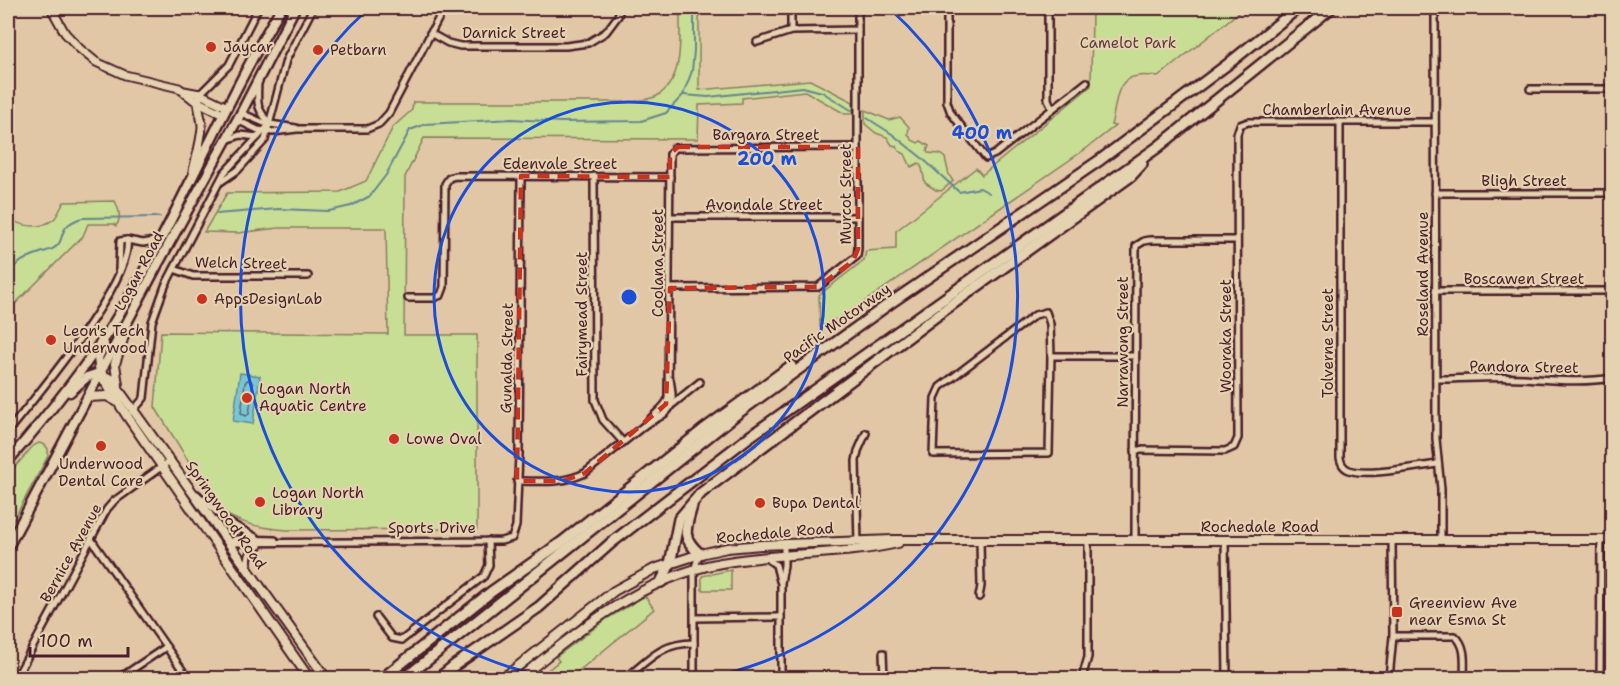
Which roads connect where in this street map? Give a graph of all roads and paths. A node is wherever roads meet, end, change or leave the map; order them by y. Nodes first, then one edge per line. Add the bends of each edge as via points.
1 (51, 8) edge
2 (258, 8) edge
3 (281, 8) edge
4 (295, 8) edge
5 (313, 8) edge
6 (444, 8) edge
7 (620, 8) edge
8 (791, 8) edge
9 (858, 8) edge
10 (947, 8) edge
11 (1048, 8) edge
12 (1298, 8) edge
13 (1331, 8) edge
14 (1435, 8) edge
15 (858, 30) junction
16 (791, 31) junction
17 (430, 33) junction
18 (757, 42) dead end
19 (258, 80) junction
20 (1087, 82) dead end
21 (1530, 89) dead end
22 (1612, 89) edge
23 (198, 97) junction
24 (1052, 109) junction
25 (225, 110) junction
26 (239, 117) junction
27 (1340, 122) junction
28 (1435, 122) junction
29 (270, 124) junction
30 (1240, 125) joint
31 (297, 129) junction
32 (266, 131) junction
33 (258, 137) junction
34 (227, 140) junction
35 (858, 147) junction
36 (1158, 147) junction
37 (674, 148) joint
38 (193, 174) junction
39 (521, 176) junction
40 (594, 176) junction
41 (670, 177) junction
42 (218, 183) junction
43 (1435, 193) junction
44 (1612, 193) edge
45 (670, 217) junction
46 (858, 217) junction
47 (160, 240) junction
48 (1237, 240) junction
49 (174, 268) junction
50 (308, 276) dead end
51 (670, 288) junction
52 (1435, 291) junction
53 (1612, 291) edge
54 (408, 298) dead end
55 (889, 304) junction
56 (130, 317) junction
57 (112, 325) junction
58 (1051, 356) junction
59 (1135, 356) junction
60 (100, 373) junction
61 (1612, 378) edge
62 (670, 379) junction
63 (1436, 379) junction
64 (700, 382) dead end
65 (118, 389) junction
66 (672, 391) junction
67 (686, 393) junction
68 (88, 397) junction
69 (670, 403) junction
70 (119, 404) junction
71 (56, 405) junction
72 (130, 413) junction
73 (8, 431) edge
74 (866, 433) dead end
75 (622, 442) junction
76 (1135, 450) junction
77 (8, 460) edge
78 (171, 460) junction
79 (1438, 464) junction
80 (162, 467) junction
81 (183, 478) junction
82 (517, 481) junction
83 (191, 489) junction
84 (183, 498) junction
85 (693, 501) junction
86 (257, 538) junction
87 (512, 538) joint
88 (90, 539) junction
89 (858, 540) junction
90 (1088, 540) junction
91 (1135, 540) junction
92 (1225, 540) junction
93 (1601, 540) junction
94 (1612, 540) edge
95 (279, 541) junction
96 (489, 541) junction
97 (908, 541) junction
98 (980, 541) junction
99 (1392, 541) junction
100 (1441, 541) junction
101 (229, 543) junction
102 (267, 543) junction
103 (784, 544) junction
104 (8, 547) edge
105 (219, 549) junction
106 (858, 550) junction
107 (700, 554) junction
108 (785, 556) junction
109 (766, 558) junction
110 (670, 564) junction
111 (694, 570) junction
112 (251, 574) junction
113 (661, 582) junction
114 (781, 583) junction
115 (979, 597) dead end
116 (376, 617) dead end
117 (780, 617) junction
118 (695, 618) junction
119 (1393, 636) junction
120 (694, 643) junction
121 (166, 647) junction
122 (883, 653) dead end
123 (16, 678) edge
124 (117, 678) edge
125 (188, 678) edge
126 (309, 678) edge
127 (326, 678) edge
128 (383, 678) edge
129 (405, 678) edge
130 (440, 678) edge
131 (503, 678) edge
132 (520, 678) edge
133 (626, 678) edge
134 (694, 678) edge
135 (781, 678) edge
136 (884, 678) edge
137 (1082, 678) edge
138 (1227, 678) edge
139 (1389, 678) edge
140 (1464, 678) edge
141 (1600, 678) edge

1 - 23 street via 65,33 96,62
2 - 23 street via 228,65
3 - 25 main road, Logan Road
4 - 19 main road, Logan Road
5 - 29 street via 286,60
6 - 17 street
7 - 17 street, Darnick Street via 606,32 588,43 566,46 460,46
8 - 16 street
9 - 15 street, Murcot Street
10 - 24 street via 947,102 951,113 986,158
11 - 24 street via 1048,99
12 - 55 highway, Pacific Motorway via 1100,160
13 - 36 highway
14 - 28 street, Roseland Avenue
15 - 16 street
15 - 35 street, Murcot Street
16 - 18 street
17 - 31 street via 380,124 367,129
19 - 26 main road, Logan Road
19 - 29 street via 257,107
20 - 24 street
21 - 22 street
23 - 25 street
23 - 38 street via 202,130
25 - 26 main road
25 - 38 main road, Logan Road
26 - 29 street
26 - 32 street
26 - 34 main road, Logan Road
27 - 28 street, Chamberlain Avenue
27 - 30 street, Chamberlain Avenue
27 - 79 street, Tolverne Street via 1340,458 1346,469 1352,471 1391,471
28 - 43 street, Roseland Avenue
29 - 31 street
29 - 32 street, Logan Road
30 - 48 street, Wooraka Street
31 - 32 street
32 - 33 street, Logan Road
32 - 42 street, Logan Road via 264,142 241,168
33 - 34 street via 242,135
33 - 42 street, Logan Road
34 - 56 main road, Logan Road
35 - 37 street, Bargara Street
35 - 46 street, Murcot Street
36 - 85 highway via 1131,176 947,308
36 - 130 highway via 749,437 611,543 539,607
37 - 41 street, Coolana Street via 670,154
38 - 47 main road, Logan Road
39 - 40 street, Edenvale Street
39 - 54 street, Edenvale Street via 449,178 445,184 441,296
39 - 82 street, Gunalda Street
40 - 41 street, Edenvale Street
40 - 75 street, Fairymead Street via 595,400 603,420
41 - 45 street, Coolana Street
42 - 49 street, Logan Road
43 - 44 street, Bligh Street
43 - 52 street, Roseland Avenue
45 - 46 street, Avondale Street
45 - 51 street, Coolana Street
46 - 51 street, Murcot Street via 856,256 818,288
47 - 57 main road, Logan Road
47 - 73 street, Logan Road via 120,241 118,274 73,348
48 - 59 street, Narrawong Street via 1139,243 1135,252
48 - 76 street, Wooraka Street via 1238,438 1234,447 1225,451
49 - 50 street, Welch Street via 193,276
49 - 72 street, Logan Road via 150,331 145,395
51 - 62 street, Coolana Street
52 - 53 street, Boscawen Street
52 - 63 street, Roseland Avenue
55 - 128 highway via 829,338 703,430
55 - 129 highway, Pacific Motorway via 738,413
56 - 60 main road, Logan Road
56 - 65 main road via 115,363
57 - 60 main road via 98,358
57 - 71 main road, Logan Road
58 - 58 street via 1046,312 1035,315 940,387 935,398 933,454 1049,453
58 - 59 street
59 - 76 street, Narrawong Street
60 - 65 main road, Springwood Road
60 - 68 main road, Logan Road
60 - 70 main road, Springwood Road
60 - 71 main road via 87,377
61 - 63 street, Pandora Street
62 - 66 street, Coolana Street
62 - 69 street, Coolana Street
63 - 79 street, Roseland Avenue
64 - 67 street
65 - 72 main road, Springwood Road
66 - 67 street
66 - 69 street, Coolana Street
67 - 69 street
68 - 70 main road via 107,396
68 - 104 main road, Logan Road
69 - 75 street via 663,414
70 - 72 main road, Springwood Road
71 - 77 main road, Logan Road
72 - 78 main road, Springwood Road
72 - 80 main road, Springwood Road
74 - 89 street via 856,462
75 - 82 street via 575,478
76 - 91 street, Narrawong Street
78 - 80 street, Bernice Avenue
78 - 81 main road, Springwood Road
79 - 100 street, Roseland Avenue
80 - 84 main road, Springwood Road
80 - 88 street, Bernice Avenue via 106,509
81 - 83 main road, Springwood Road
81 - 84 main road via 177,479
82 - 87 street, Gunalda Street
83 - 86 street, Sports Drive via 225,520
83 - 101 main road, Springwood Road
84 - 105 main road, Springwood Road
85 - 107 highway via 686,537
85 - 110 highway via 676,526
86 - 95 street, Sports Drive
86 - 101 street, Sports Drive
87 - 96 street, Sports Drive
88 - 121 street
88 - 123 street, Bernice Avenue
89 - 97 main road, Rochedale Road
89 - 103 main road, Rochedale Road
89 - 106 street
90 - 91 main road, Rochedale Road
90 - 98 main road, Rochedale Road
90 - 137 street via 1088,657
91 - 92 main road, Rochedale Road
92 - 99 main road, Rochedale Road
92 - 138 street
93 - 94 main road, Rochedale Road
93 - 100 main road, Rochedale Road
93 - 141 street
95 - 96 street, Sports Drive
95 - 102 street, Sports Drive
96 - 116 street via 489,565 484,576 402,640 392,638
97 - 98 main road, Rochedale Road
97 - 106 main road, Rochedale Road
98 - 115 street
99 - 100 main road, Rochedale Road
99 - 119 street
101 - 102 street, Sports Drive
101 - 105 main road, Sports Drive
101 - 112 main road, Springwood Road
102 - 112 street via 249,554
103 - 107 main road, Rochedale Road
103 - 108 street
105 - 126 main road, Springwood Road
106 - 108 main road, Rochedale Road
107 - 110 main road, Rochedale Road
107 - 111 street
108 - 109 main road, Rochedale Road
108 - 114 street
109 - 111 main road, Rochedale Road
109 - 114 street via 776,565
110 - 113 highway
110 - 131 main road, Rochedale Road via 614,591
111 - 113 main road, Rochedale Road
111 - 118 street
112 - 127 main road, Springwood Road
113 - 132 main road, Rochedale Road via 594,622
114 - 117 street
117 - 118 street
117 - 135 street
118 - 120 street
119 - 139 street
119 - 140 street via 1455,636 1463,648
120 - 133 street via 663,648
120 - 134 street
121 - 124 street
121 - 125 street
122 - 136 street

